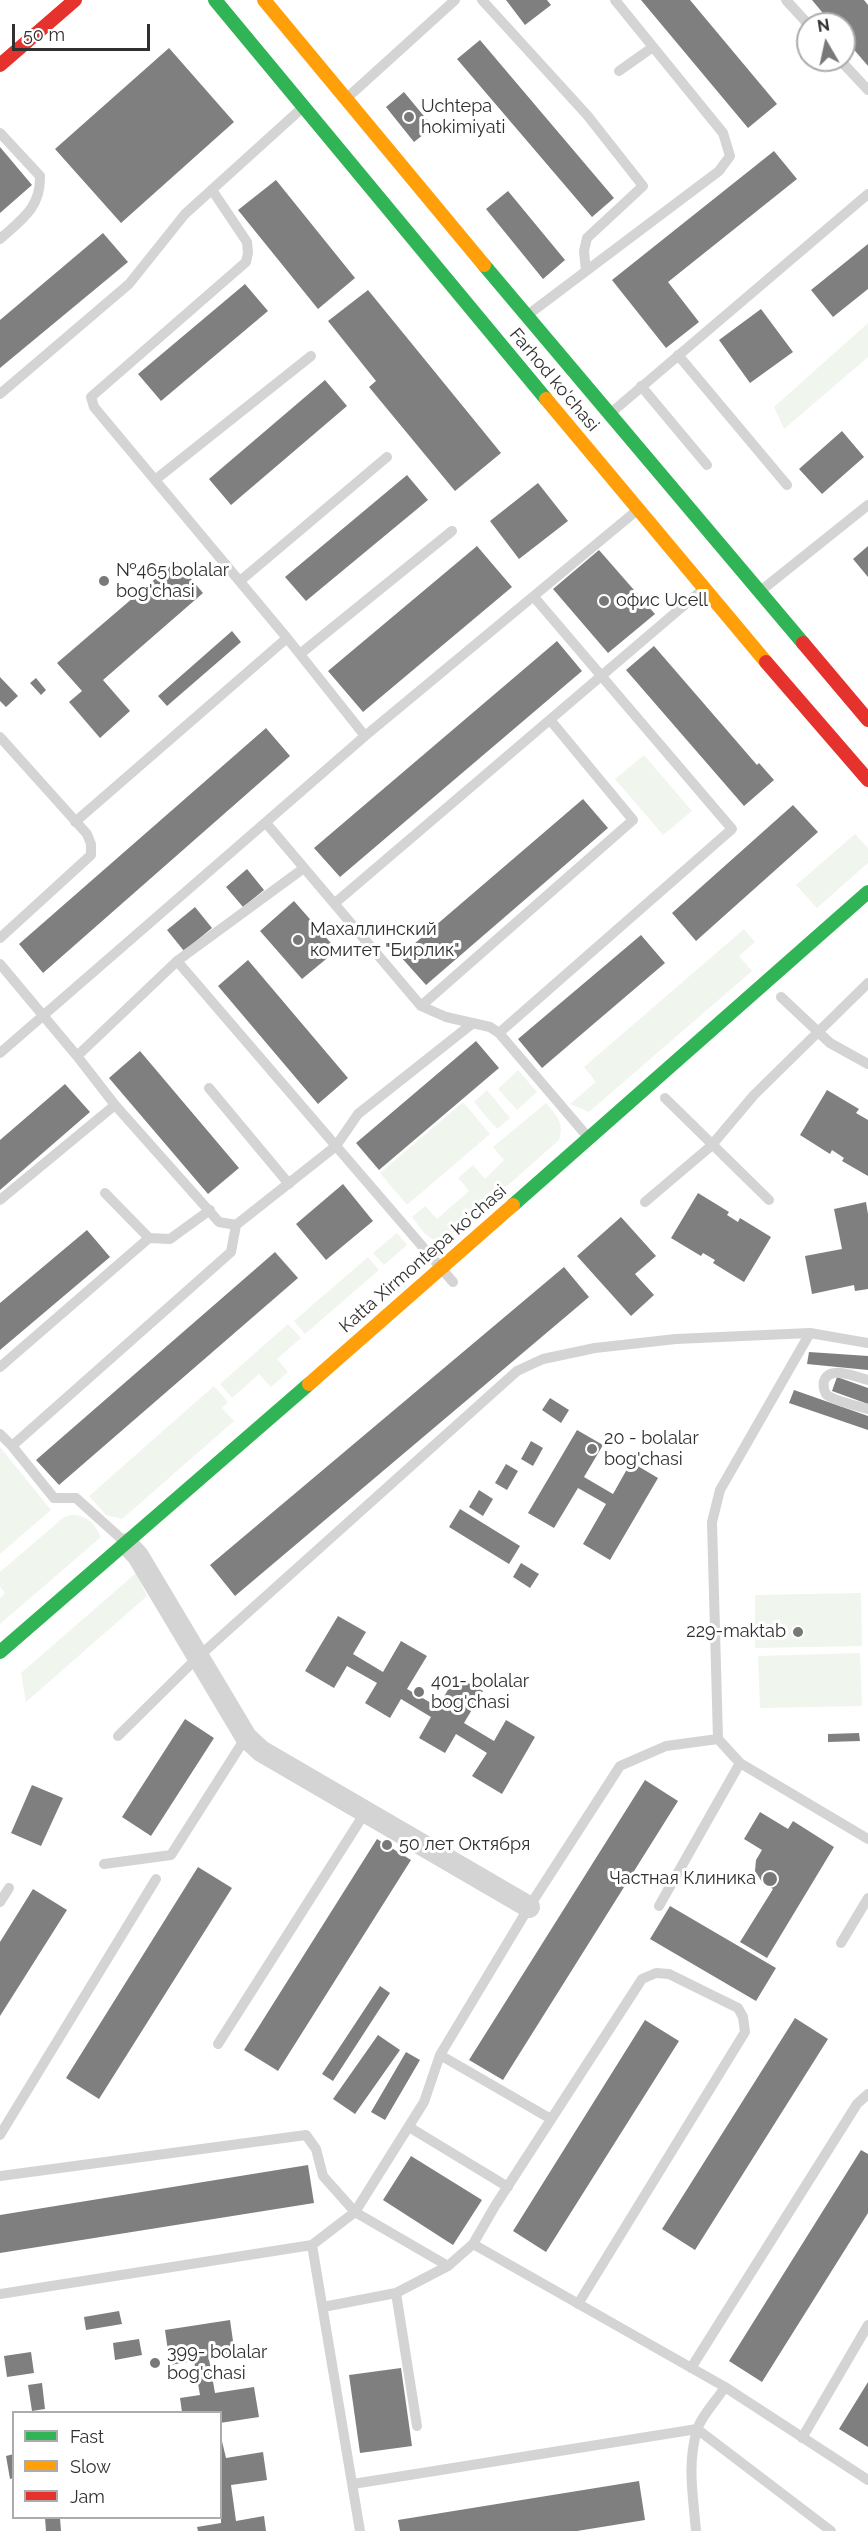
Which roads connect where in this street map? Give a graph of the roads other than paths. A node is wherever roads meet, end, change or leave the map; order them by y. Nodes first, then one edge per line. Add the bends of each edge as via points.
1 (75, 0) edge
2 (215, 0) edge
3 (264, 0) edge
4 (455, 0) edge
5 (482, 0) edge
6 (615, 0) edge
7 (786, 0) edge
8 (797, 12) edge
9 (653, 47) junction
10 (0, 65) edge
11 (619, 71) dead end
12 (851, 72) edge
13 (868, 90) edge
14 (345, 99) junction
15 (303, 107) junction
16 (1, 135) edge
17 (212, 190) junction
18 (868, 194) edge
19 (0, 239) edge
20 (586, 271) junction
21 (527, 316) junction
22 (678, 355) junction
23 (311, 356) dead end
24 (641, 386) junction
25 (0, 394) edge
26 (610, 414) junction
27 (387, 457) dead end
28 (707, 465) dead end
29 (155, 480) junction
30 (787, 485) dead end
31 (868, 505) edge
32 (638, 509) junction
33 (452, 531) dead end
34 (240, 581) junction
35 (704, 589) junction
36 (760, 591) junction
37 (534, 597) junction
38 (287, 638) junction
39 (300, 654) junction
40 (602, 677) junction
41 (868, 720) edge
42 (550, 721) junction
43 (365, 736) junction
44 (0, 737) edge
45 (868, 780) edge
46 (75, 822) junction
47 (266, 823) junction
48 (304, 868) junction
49 (868, 892) edge
50 (335, 903) junction
51 (0, 938) edge
52 (177, 961) junction
53 (0, 964) edge
54 (868, 983) edge
55 (781, 997) dead end
56 (421, 1006) junction
57 (43, 1016) junction
58 (473, 1023) junction
59 (818, 1031) junction
60 (500, 1033) junction
61 (0, 1053) edge
62 (77, 1056) junction
63 (868, 1064) edge
64 (209, 1088) dead end
65 (665, 1098) dead end
66 (115, 1105) junction
67 (588, 1137) junction
68 (336, 1146) junction
69 (711, 1146) junction
70 (289, 1184) junction
71 (105, 1193) dead end
72 (0, 1200) edge
73 (769, 1200) dead end
74 (645, 1202) dead end
75 (210, 1210) junction
76 (236, 1225) junction
77 (148, 1238) junction
78 (441, 1267) junction
79 (453, 1282) dead end
80 (810, 1333) junction
81 (868, 1343) edge
82 (0, 1367) edge
83 (868, 1380) edge
84 (868, 1409) edge
85 (0, 1434) edge
86 (12, 1446) junction
87 (135, 1553) junction
88 (0, 1652) edge
89 (197, 1658) junction
90 (118, 1736) dead end
91 (246, 1737) junction
92 (718, 1738) junction
93 (740, 1762) junction
94 (366, 1811) junction
95 (868, 1839) edge
96 (104, 1864) dead end
97 (156, 1879) dead end
98 (9, 1888) dead end
99 (868, 1898) edge
100 (0, 1902) edge
101 (659, 1906) dead end
102 (529, 1907) junction
103 (841, 1943) dead end
104 (218, 2044) dead end
105 (440, 2055) junction
106 (868, 2094) edge
107 (551, 2119) junction
108 (409, 2127) junction
109 (0, 2135) edge
110 (0, 2176) edge
111 (507, 2187) junction
112 (355, 2212) junction
113 (473, 2244) junction
114 (312, 2246) junction
115 (448, 2266) junction
116 (396, 2293) junction
117 (0, 2294) edge
118 (578, 2304) junction
119 (323, 2307) junction
120 (868, 2325) edge
121 (691, 2368) junction
122 (725, 2387) junction
123 (417, 2426) dead end
124 (697, 2428) junction
125 (802, 2438) junction
126 (868, 2480) edge
127 (353, 2484) junction
128 (360, 2531) edge
129 (696, 2531) edge
130 (831, 2531) edge

1 - 10 main road
2 - 15 main road, Farhod ko'chasi
3 - 14 main road, Farhod ko'chasi
4 - 14 lane
5 - 20 lane via 587,115 643,186 587,238
6 - 9 lane
7 - 8 lane
9 - 11 lane
9 - 20 lane via 723,133 730,156 719,171
12 - 13 lane
14 - 21 main road, Farhod ko'chasi
15 - 17 lane
15 - 32 main road, Farhod ko'chasi
16 - 19 lane via 40,176 40,186 32,209
17 - 25 lane via 185,214 129,284
17 - 29 lane via 247,242 246,262 91,397 94,406
18 - 22 lane
20 - 21 lane
21 - 26 main road, Farhod ko'chasi
22 - 24 lane
22 - 30 lane
23 - 29 lane
24 - 26 lane
24 - 28 lane
26 - 36 main road, Farhod ko'chasi
27 - 34 lane
29 - 34 lane
31 - 36 lane
32 - 35 main road, Farhod ko'chasi
32 - 37 lane
33 - 39 lane
34 - 38 lane
35 - 40 lane
35 - 45 main road, Farhod ko'chasi
36 - 41 main road, Farhod ko'chasi
37 - 40 lane
37 - 43 lane
38 - 39 lane
38 - 46 lane
39 - 43 lane
40 - 42 lane
40 - 60 lane via 732,829
42 - 50 lane
42 - 56 lane via 633,820
43 - 47 lane
44 - 46 lane
46 - 51 lane via 87,834 91,855
47 - 48 lane
47 - 57 lane
48 - 50 lane
48 - 52 lane
49 - 67 main road, Katta Xirmontepa koʻchasi
50 - 56 lane
52 - 62 lane
52 - 68 lane
53 - 57 lane
54 - 59 lane
55 - 59 lane
56 - 58 lane
57 - 61 lane
57 - 62 lane
58 - 60 lane
58 - 68 lane via 358,1114
59 - 63 lane via 830,1043
59 - 69 lane via 753,1095
60 - 67 lane
62 - 66 lane
64 - 70 lane
65 - 69 lane
66 - 72 lane
66 - 75 lane
67 - 78 main road, Katta Xirmontepa koʻchasi
68 - 70 lane
68 - 78 lane
69 - 73 lane
69 - 74 lane
70 - 76 lane
71 - 77 lane
75 - 76 lane via 219,1222
75 - 77 lane via 170,1239
76 - 86 lane via 231,1252
77 - 82 lane
78 - 79 lane
78 - 87 main road, Katta Xirmontepa koʻchasi
80 - 81 lane
80 - 89 lane via 676,1339 595,1348 543,1359 517,1371
80 - 92 lane via 720,1490 711,1522
83 - 84 lane via 838,1373 824,1380 827,1395
85 - 86 lane
86 - 87 lane via 54,1498 76,1498
87 - 88 main road, Katta Xirmontepa koʻchasi
87 - 89 street
89 - 90 lane
89 - 91 street
91 - 94 street via 261,1751
91 - 96 lane via 171,1855
92 - 93 lane
92 - 102 lane via 666,1746 620,1766
93 - 95 lane
93 - 101 lane
94 - 102 street
94 - 104 lane
97 - 109 lane
98 - 100 lane
99 - 103 lane
102 - 105 lane
105 - 107 lane
105 - 108 lane via 424,2102
106 - 121 lane via 857,2104
107 - 111 lane
107 - 118 lane via 642,1979 656,1973 669,1974 738,2008 745,2032
108 - 111 lane
108 - 112 lane
110 - 112 lane via 306,2135 316,2149 323,2176
111 - 113 lane
112 - 114 lane
112 - 115 lane
113 - 115 lane
113 - 118 lane
114 - 117 lane
114 - 119 lane
115 - 116 lane
116 - 119 lane
116 - 123 lane
118 - 121 lane
119 - 127 lane
120 - 125 lane
121 - 122 lane
122 - 124 lane
122 - 125 lane
124 - 127 lane
124 - 129 lane via 690,2458
124 - 130 lane
125 - 126 lane
127 - 128 lane

